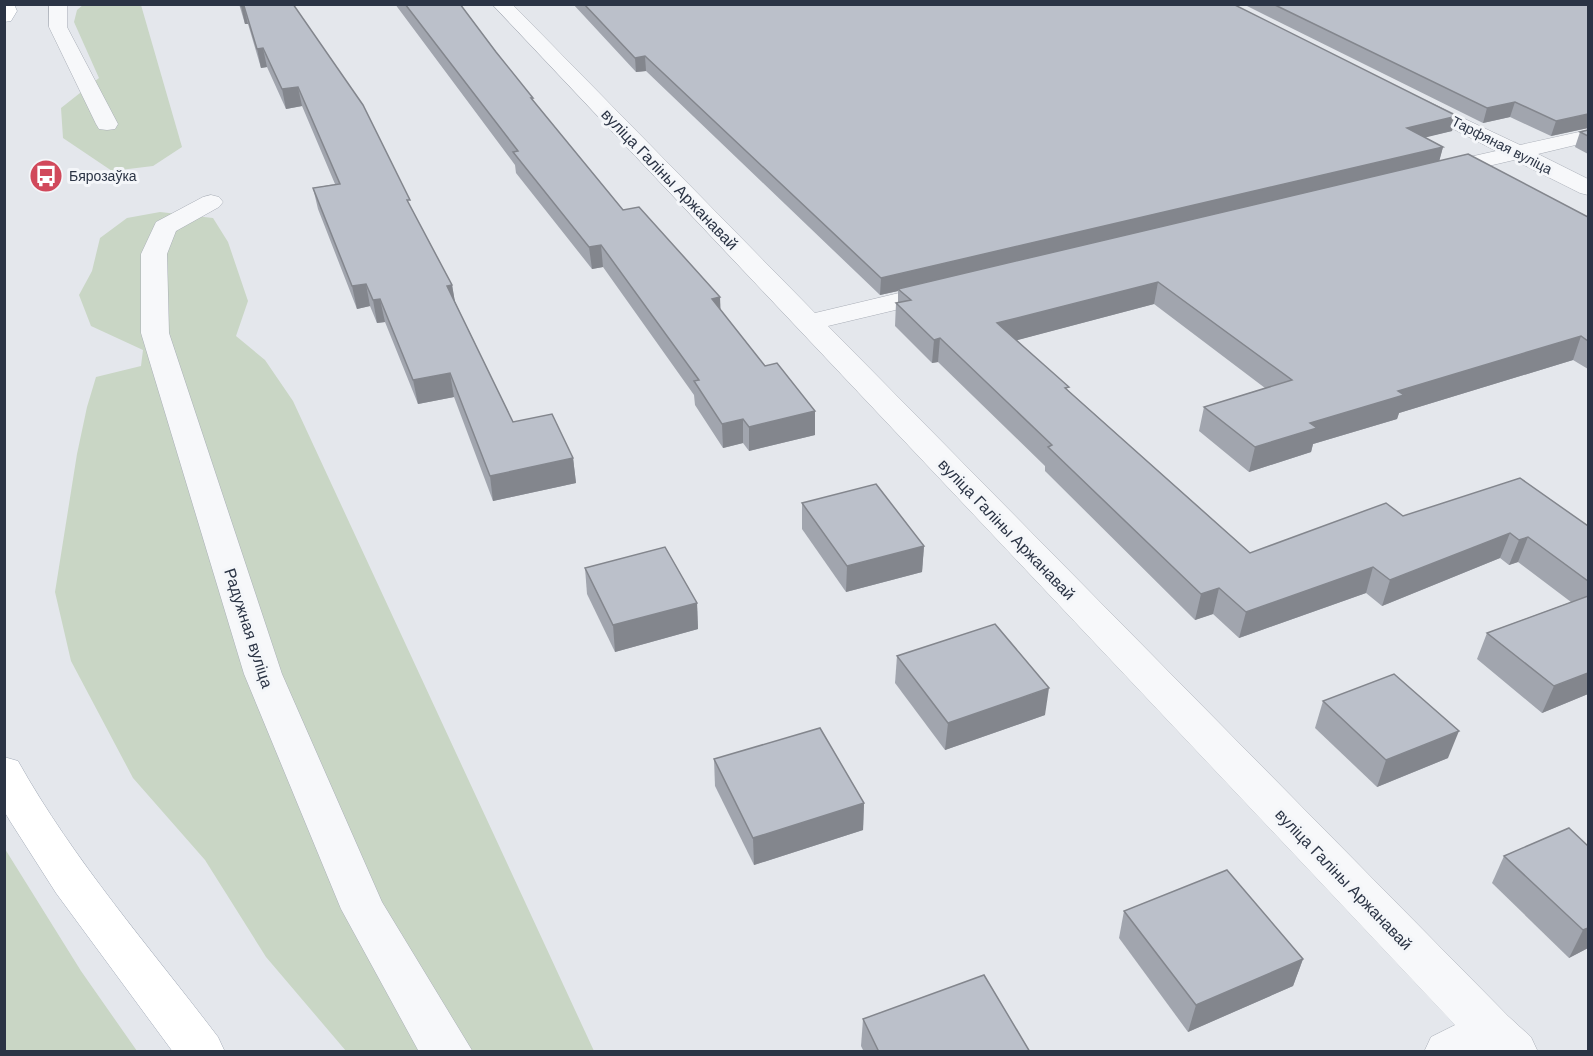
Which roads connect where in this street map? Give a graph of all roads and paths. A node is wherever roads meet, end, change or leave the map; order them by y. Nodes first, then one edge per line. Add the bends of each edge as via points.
1 (4, 4) edge
2 (58, 4) edge
3 (501, 4) edge
4 (4, 17) edge
5 (1394, 90) edge
6 (107, 124) dead end
7 (1588, 136) edge
8 (1517, 152) junction
9 (1413, 177) edge
10 (1588, 188) edge
11 (211, 202) dead end
12 (964, 285) edge
13 (808, 323) junction
14 (4, 772) edge
15 (1502, 1041) edge
16 (201, 1052) edge
17 (449, 1052) edge
18 (1448, 1052) edge

1 - 4 main road via 8,10
2 - 6 street via 58,27
3 - 13 street, вуліца Галіны Аржанавай
5 - 8 street, Тарфяная вуліца
7 - 8 street
8 - 9 street
8 - 10 street, Тарфяная вуліца
11 - 17 street, Радужная вуліца via 165,227 154,254 155,333 263,674 363,909 435,1035
12 - 13 street
13 - 15 street, вуліца Галіны Аржанавай
14 - 16 main road via 38,831 96,915
15 - 18 street

